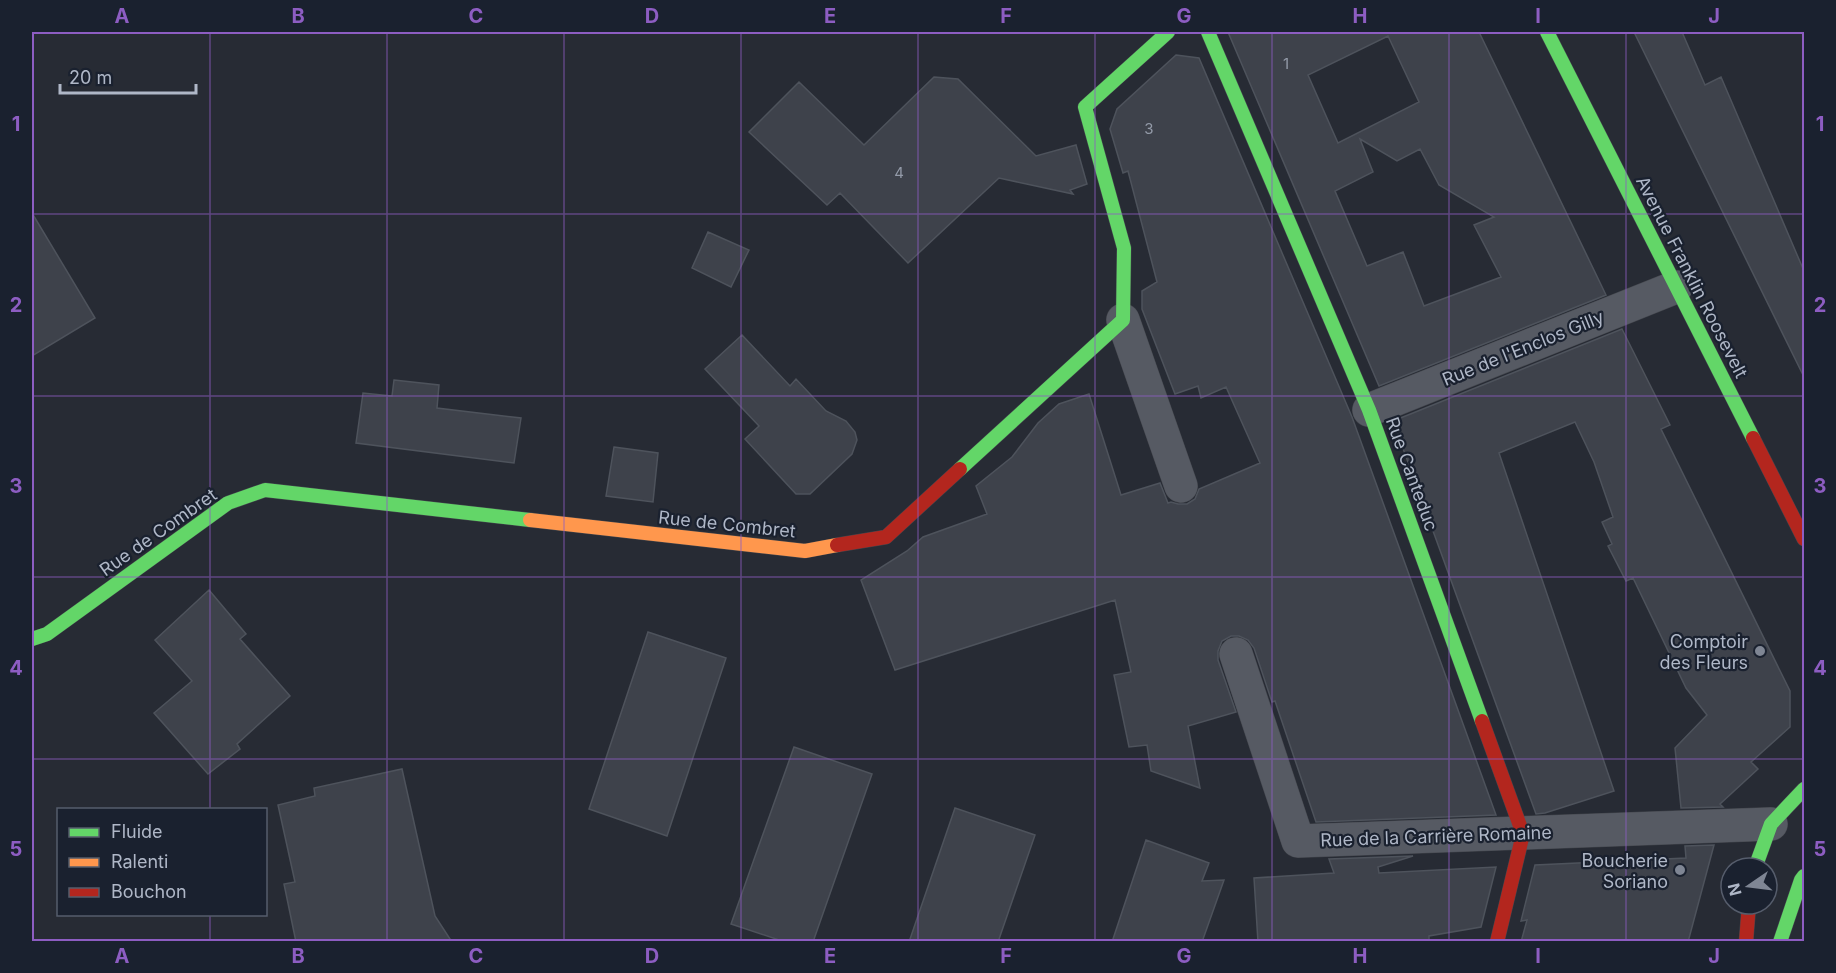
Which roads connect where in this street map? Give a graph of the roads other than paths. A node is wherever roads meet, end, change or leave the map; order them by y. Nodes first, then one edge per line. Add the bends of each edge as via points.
1 (1168, 32) edge
2 (1208, 32) edge
3 (1547, 32) edge
4 (1676, 287) junction
5 (1123, 320) junction
6 (1369, 410) junction
7 (1181, 486) dead end
8 (1804, 539) edge
9 (32, 639) edge
10 (1236, 654) dead end
11 (1804, 789) edge
12 (1771, 824) junction
13 (1523, 834) junction
14 (1759, 856) edge
15 (1803, 882) edge
16 (1748, 916) edge
17 (1497, 942) edge
18 (1746, 942) edge
19 (1780, 942) edge

1 - 5 street via 1085,107 1124,249
2 - 6 street, Rue Canteduc
3 - 4 street, Avenue Franklin Roosevelt
4 - 6 street, Rue de l'Enclos Gilly
4 - 8 street, Avenue Franklin Roosevelt
5 - 7 street
5 - 9 street, Rue de Combret via 886,537 805,551 265,490 228,503 48,634
6 - 13 street, Rue Canteduc
10 - 13 street, Rue de la Carrière Romaine via 1298,841
11 - 12 street
12 - 13 street, Rue de la Carrière Romaine
12 - 14 street
13 - 17 street
15 - 19 street
16 - 18 street

